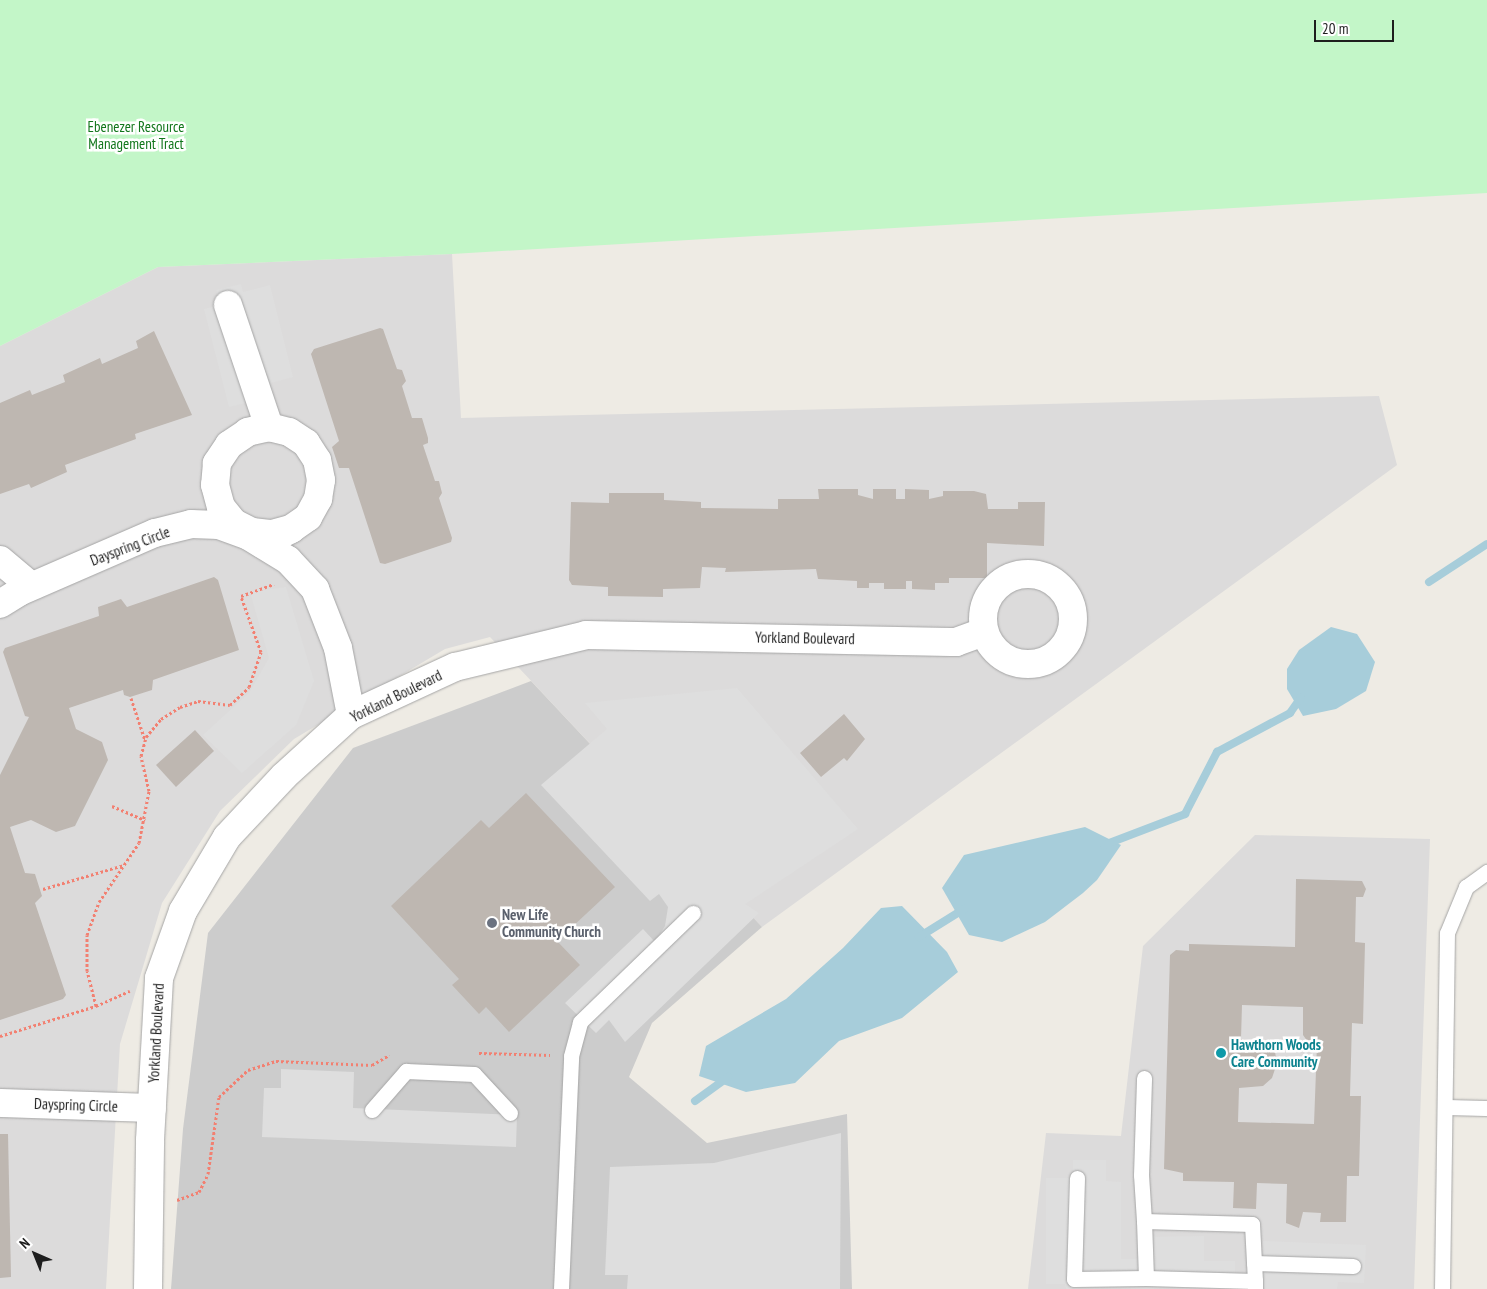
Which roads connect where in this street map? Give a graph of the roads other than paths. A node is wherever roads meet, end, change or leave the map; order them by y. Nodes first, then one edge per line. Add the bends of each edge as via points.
1 (228, 305) dead end
2 (269, 428) junction
3 (226, 518) junction
4 (292, 529) junction
5 (262, 544) junction
6 (0, 560) edge
7 (31, 586) junction
8 (0, 604) edge
9 (984, 632) dead end
10 (351, 715) junction
11 (1487, 872) edge
12 (693, 913) dead end
13 (1144, 1078) dead end
14 (0, 1103) edge
15 (1445, 1107) junction
16 (152, 1108) junction
17 (1487, 1108) edge
18 (372, 1110) dead end
19 (510, 1113) dead end
20 (1078, 1178) dead end
21 (1144, 1221) junction
22 (1254, 1263) junction
23 (1353, 1266) dead end
24 (1146, 1278) junction
25 (1255, 1285) edge
26 (148, 1289) edge
27 (561, 1289) edge
28 (1442, 1289) edge

1 - 2 street
2 - 3 street via 248,432 229,445 217,464 215,485
2 - 4 street via 289,432 300,439 317,460 322,480 318,500 308,517
3 - 4 street via 252,532 272,534
3 - 5 street, Dayspring Circle
3 - 7 street, Dayspring Circle via 219,525 191,524 154,534
4 - 5 street
5 - 10 street, Dayspring Circle via 288,560 315,589 338,648
6 - 7 street
7 - 8 street, Dayspring Circle
9 - 10 street, Yorkland Boulevard via 956,642 586,635 455,667
10 - 16 street, Yorkland Boulevard via 284,776 227,837 183,911 162,970
11 - 15 lane via 1466,888 1447,933
12 - 27 lane via 580,1022 571,1056
13 - 21 lane
14 - 16 street, Dayspring Circle
15 - 17 lane
15 - 28 lane
16 - 26 street, Yorkland Boulevard
18 - 19 lane via 406,1071 474,1074
20 - 24 lane via 1074,1279
21 - 22 lane via 1252,1224
21 - 24 lane
22 - 23 lane
22 - 25 lane
24 - 25 lane

